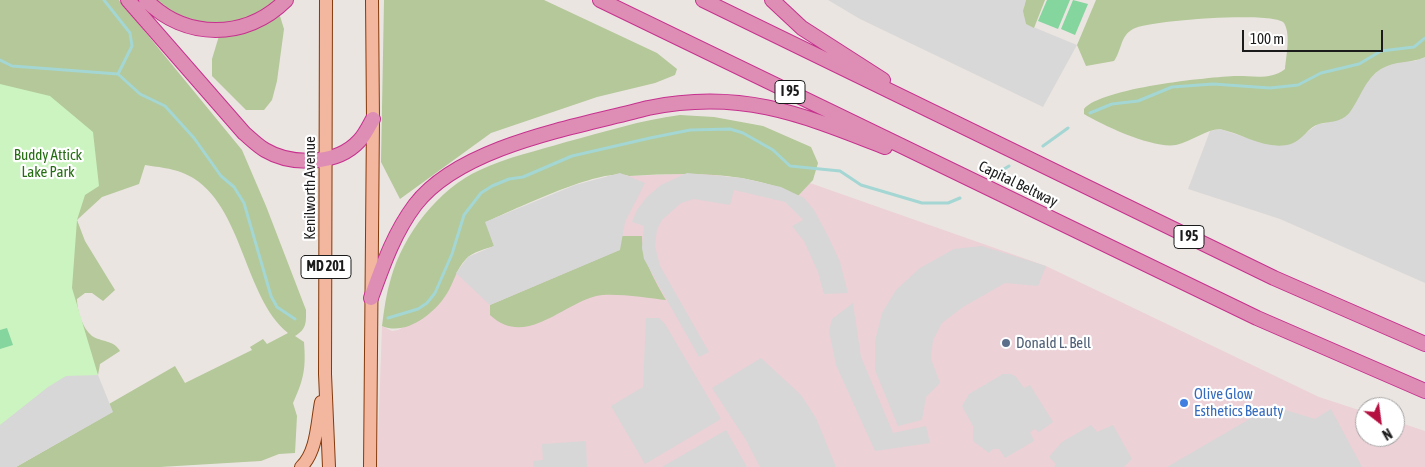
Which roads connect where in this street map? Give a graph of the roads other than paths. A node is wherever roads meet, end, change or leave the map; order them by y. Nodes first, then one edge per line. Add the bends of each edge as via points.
1 (128, 0) edge
2 (146, 0) edge
3 (286, 0) edge
4 (326, 0) edge
5 (372, 0) edge
6 (600, 0) edge
7 (703, 0) edge
8 (772, 0) edge
9 (373, 119) junction
10 (956, 124) junction
11 (327, 159) junction
12 (979, 184) junction
13 (371, 298) junction
14 (1425, 344) edge
15 (325, 374) junction
16 (1425, 390) edge
17 (300, 467) edge
18 (329, 467) edge
19 (370, 467) edge

1 - 11 highway via 256,144 266,151 298,160
2 - 3 highway via 171,20 191,28 213,31 253,23
4 - 11 main road, Kenilworth Avenue / MD 201
5 - 9 main road, MD 201
6 - 12 highway, Capital Beltway / I 95
7 - 10 highway, Capital Beltway / I 95
8 - 10 highway via 820,41
9 - 11 highway via 351,148
9 - 13 main road, MD 201
10 - 14 highway, Capital Beltway / I 95 via 1274,278
11 - 15 main road, Kenilworth Avenue / MD 201
12 - 13 highway via 784,110 721,102 669,104 515,144 457,168 427,192 404,222 386,256
12 - 16 highway, Capital Beltway / I 95 via 1257,318
13 - 19 main road, MD 201
15 - 17 main road via 312,450
15 - 18 main road, Kenilworth Avenue / MD 201

